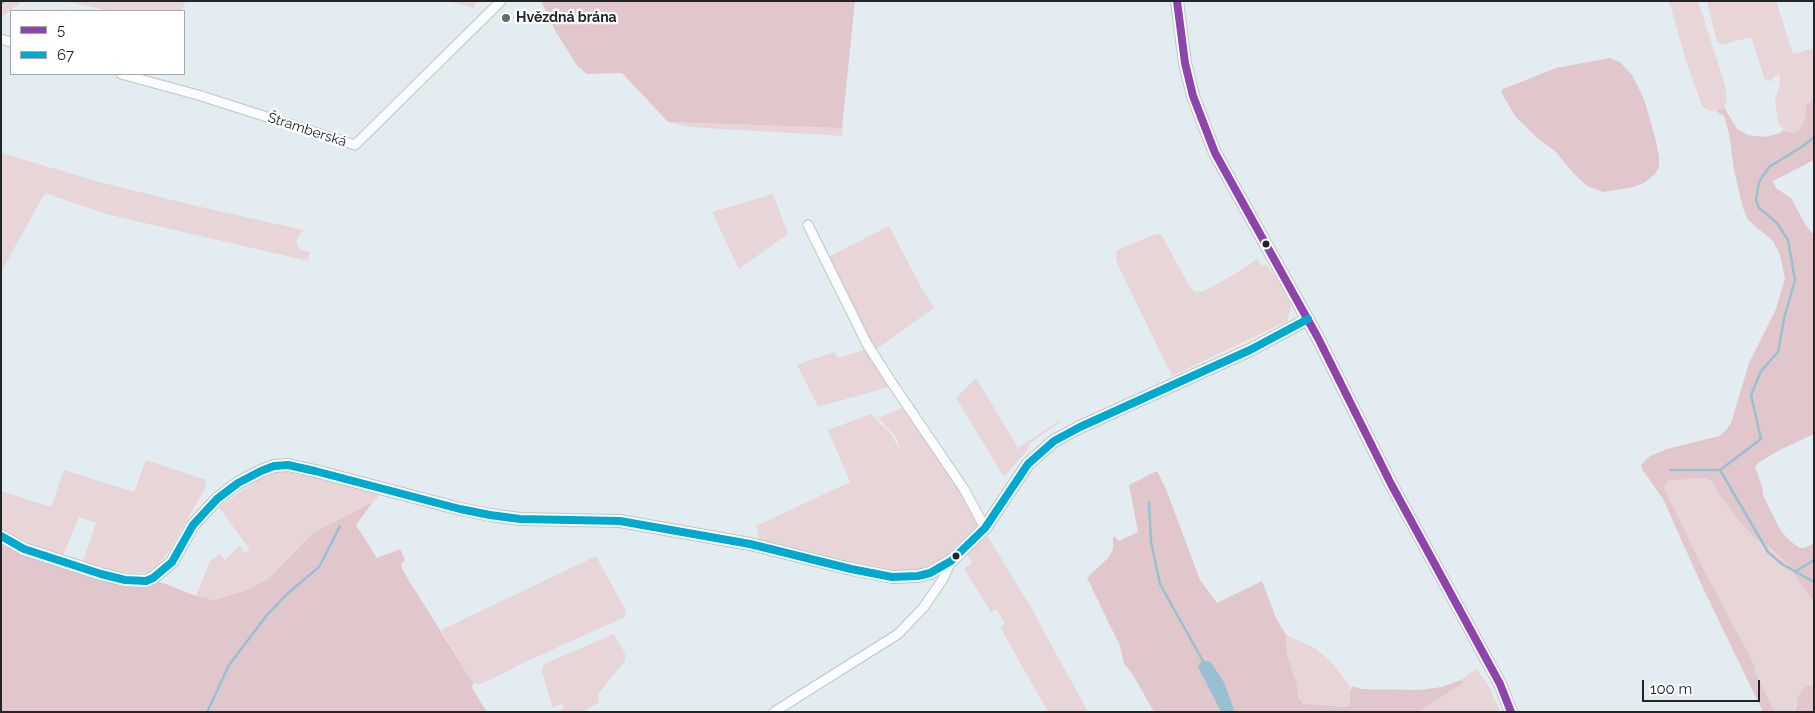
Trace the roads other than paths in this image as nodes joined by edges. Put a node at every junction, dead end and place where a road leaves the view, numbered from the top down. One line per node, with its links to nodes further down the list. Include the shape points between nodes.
1 (501, 1): 3 (street, Štramberská, via 355,145)
2 (1178, 1): 5 (street, via 1185,63 1193,96 1215,153)
3 (125, 75)
4 (808, 225): 6 (street, via 867,344 964,489)
5 (1308, 319): 6 (street, via 1250,350 1080,426 1054,441 1028,464); 10 (street, via 1391,484 1500,684)
6 (985, 528): 8 (street)
7 (1, 536): 8 (street, via 24,549 101,574 146,581 172,562 193,525 217,499 261,471 288,465 460,510 520,519 650,526 750,544 892,577 930,573)
8 (951, 561): 9 (street, via 923,608 898,634)
9 (774, 712)
10 (1511, 712)

